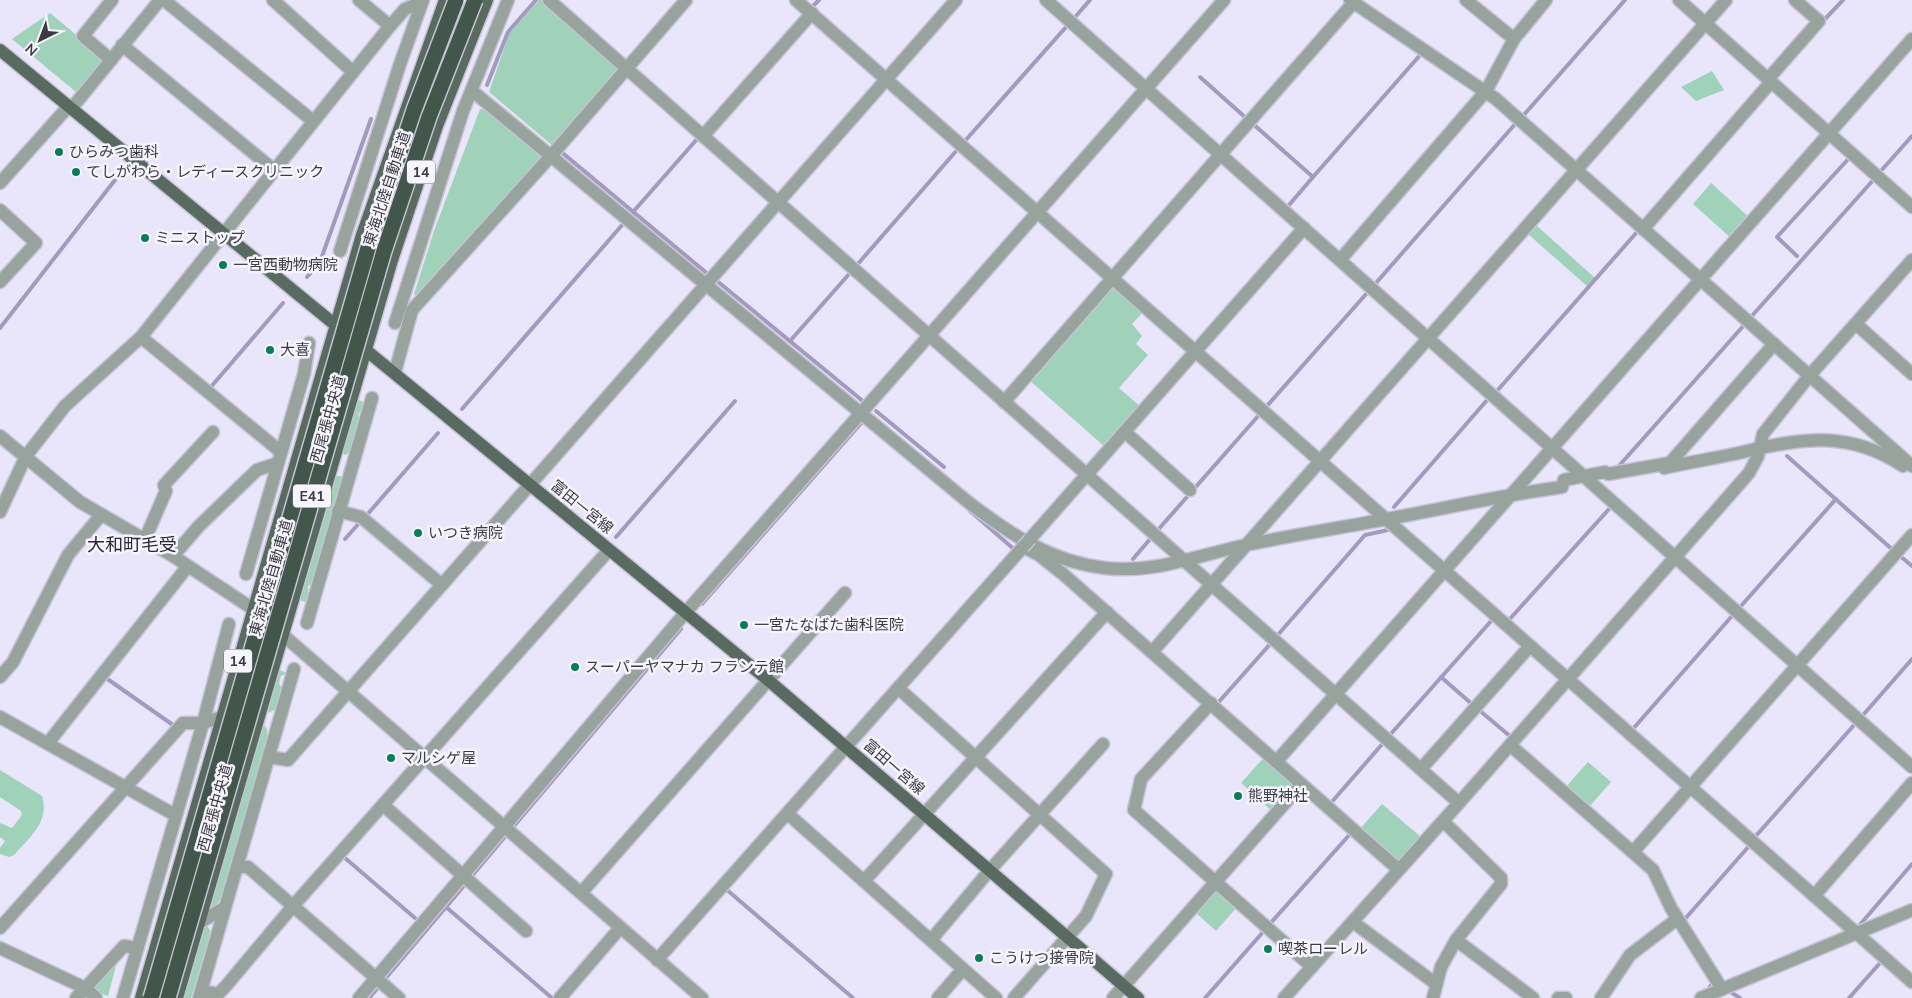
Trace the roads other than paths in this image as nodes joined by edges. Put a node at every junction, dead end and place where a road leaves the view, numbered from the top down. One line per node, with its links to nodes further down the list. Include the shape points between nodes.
1 (112, 0): 31 (street, via 83,36)
2 (160, 0): 29 (street)
3 (164, 0): 40 (street)
4 (273, 0): 33 (street)
5 (359, 0): 26 (street)
6 (445, 0): 58 (main road, 西尾張中央道 / 14)
7 (456, 0): 203 (highway, 東海北陸自動車道 / E41, bridge, via 411,119 368,248)
8 (474, 0): 204 (highway, 東海北陸自動車道 / E41, bridge, via 429,117 384,251)
9 (487, 0): 49 (main road, 西尾張中央道 / 14)
10 (508, 0): 52 (street, via 463,111)
11 (549, 0): 32 (street)
12 (686, 0): 32 (street)
13 (796, 0): 24 (street)
14 (956, 0): 34 (street)
15 (1046, 0): 36 (street)
16 (1224, 0): 36 (street)
17 (1466, 0): 27 (street)
18 (1546, 0): 27 (street)
19 (1679, 0): 25 (street)
20 (1726, 0): 25 (street)
21 (1795, 0): 35 (street, via 1819,22)
22 (423, 1): 26 (street, via 405,9); 53 (street)
23 (1352, 1): 37 (street); 43 (street)
24 (812, 13): 34 (street); 42 (street)
25 (1705, 23): 35 (street); 46 (street)
26 (390, 26): 33 (street)
27 (1514, 39): 37 (street)
28 (1912, 39): 41 (street)
29 (122, 45): 31 (street); 45 (street)
30 (0, 50): 39 (main road, 富田一宮線)
31 (111, 60): 39 (street)
32 (624, 68): 42 (street); 44 (street)
33 (352, 71): 40 (street)
34 (886, 79): 48 (street); 54 (street)
35 (1770, 80): 41 (street); 56 (street)
36 (1146, 88): 43 (street); 54 (street)
37 (1486, 92): 46 (street); 60 (street)
38 (476, 94): 44 (street)
39 (70, 108): 47 (street); 57 (main road, 富田一宮線)
40 (313, 121): 45 (street)
41 (1829, 133): 50 (street); 63 (street)
42 (703, 136): 48 (street)
43 (1221, 155): 55 (street); 62 (street)
44 (550, 157): 65 (street); 66 (street)
45 (274, 170): 57 (street)
46 (1576, 171): 56 (street); 72 (street)
47 (0, 183)
48 (777, 201): 65 (street); 70 (street)
49 (411, 202): 52 (street); 75 (main road, 西尾張中央道 / 14)
50 (1912, 207)
51 (0, 210): 64 (street, via 36,243)
52 (430, 211): 66 (street)
53 (353, 212): 58 (street); 59 (street)
54 (1037, 212): 62 (street); 70 (street)
55 (1304, 228): 60 (street); 76 (street)
56 (1643, 229): 63 (street)
57 (223, 235): 67 (main road, 富田一宮線); 71 (street)
58 (362, 235): 67 (main road, 西尾張中央道 / 14)
59 (340, 251)
60 (1340, 260): 72 (street)
61 (1912, 260): 69 (street)
62 (1112, 278): 76 (street); 81 (street)
63 (1701, 280): 74 (street); 86 (street)
64 (0, 282)
65 (706, 283): 82 (street); 98 (street)
66 (407, 307): 68 (street); 77 (street)
67 (335, 324): 75 (main road, 富田一宮線); 88 (main road, 西尾張中央道 / 14)
68 (395, 324)
69 (1856, 324): 78 (street); 79 (street)
70 (929, 336): 81 (street); 82 (street)
71 (141, 337): 89 (street); 90 (street, via 66,406)
72 (1427, 337): 86 (street); 92 (street)
73 (309, 344): 89 (street, via 304,374)
74 (1774, 344): 79 (street); 97 (street, via 1670,463 1605,472)
75 (365, 348): 77 (main road, 富田一宮線); 91 (main road, 西尾張中央道 / 14)
76 (1196, 351): 84 (street); 92 (street)
77 (395, 372): 98 (main road, 富田一宮線)
78 (1912, 374)
79 (1810, 375): 87 (street, via 1763,434); 94 (street)
80 (372, 398): 93 (street)
81 (1004, 402): 95 (street)
82 (862, 412): 113 (street, via 968,502 1043,552 1063,560 1120,569); 121 (street)
83 (213, 432): 107 (street, via 164,485 166,491)
84 (1125, 432): 95 (street); 99 (street)
85 (0, 436): 90 (street)
86 (1553, 448): 97 (street); 100 (street)
87 (1758, 448): 96 (street, via 1802,440 1840,440 1878,451); 97 (street, via 1607,480 1603,475); 112 (street, via 1758,456 1749,473)
88 (298, 451): 89 (street); 120 (main road, 西尾張中央道 / 14)
89 (280, 453): 111 (street, via 257,470); 116 (street)
90 (26, 456): 103 (street); 104 (street, via 80,502)
91 (334, 459): 93 (street); 125 (main road, 西尾張中央道 / 14)
92 (1320, 460): 105 (street); 109 (street)
93 (351, 466): 102 (street)
94 (1912, 466)
95 (1087, 474): 108 (street); 113 (street)
96 (1912, 474)
97 (1589, 478): 100 (street, via 1564,480 1562,487); 112 (street)
98 (530, 486): 110 (main road, 富田一宮線); 118 (street)
99 (1190, 490)
100 (1510, 495): 105 (street); 115 (street)
101 (1438, 504): 105 (street)
102 (338, 511): 118 (street, via 361,517); 123 (street)
103 (0, 512)
104 (101, 514): 107 (street); 130 (street, via 68,555 13,662)
105 (1383, 516): 109 (street); 115 (street)
106 (1912, 535): 128 (street)
107 (145, 539): 111 (street)
108 (1026, 543): 122 (street); 133 (street)
109 (1245, 545): 113 (street); 117 (street)
110 (609, 550): 121 (main road, 富田一宮線); 147 (street)
111 (173, 556): 114 (street)
112 (1675, 557): 128 (street); 131 (street)
113 (1184, 561): 117 (street)
114 (188, 566): 120 (street); 142 (street)
115 (1444, 570): 126 (street); 135 (street)
116 (246, 574)
117 (1210, 584): 127 (street); 135 (street)
118 (442, 585): 134 (street)
119 (845, 593): 132 (street)
120 (253, 609): 125 (street); 138 (main road, 西尾張中央道 / 14)
121 (686, 612): 132 (main road, 富田一宮線); 163 (street)
122 (1106, 612): 127 (street); 148 (street)
123 (307, 623)
124 (229, 624): 140 (street)
125 (283, 634): 134 (street); 137 (main road, 西尾張中央道 / 14)
126 (1530, 646): 131 (street); 151 (street)
127 (1152, 652): 136 (street)
128 (1797, 664): 150 (street); 155 (street)
129 (294, 669): 141 (street)
130 (0, 677)
131 (1567, 679): 144 (street); 155 (street)
132 (768, 680): 145 (main road, 富田一宮線); 171 (street)
133 (898, 688): 145 (street); 148 (street)
134 (349, 692): 146 (street, via 288,760); 147 (street)
135 (1334, 694): 149 (street); 151 (street)
136 (1211, 703): 149 (street); 170 (street, via 1141,779 1134,810)
137 (259, 713): 141 (street); 178 (main road, 西尾張中央道 / 14)
138 (222, 716): 140 (street); 189 (main road, 西尾張中央道 / 14)
139 (0, 717): 142 (street)
140 (203, 723): 154 (street, via 183,723); 159 (street)
141 (275, 731): 146 (street)
142 (48, 742): 154 (street)
143 (1104, 744): 161 (street)
144 (1510, 745): 156 (street); 164 (street)
145 (847, 748): 158 (street); 160 (main road, 富田一宮線)
146 (269, 757): 165 (street)
147 (425, 758): 157 (street); 163 (street)
148 (976, 758): 160 (street); 161 (street)
149 (1276, 762): 153 (street)
150 (1912, 767)
151 (1421, 769): 156 (street)
152 (1912, 783): 172 (street)
153 (1301, 785): 166 (street); 170 (street)
154 (127, 787): 159 (street); 179 (street)
155 (1690, 787): 164 (street); 172 (street)
156 (1459, 803): 162 (street)
157 (383, 805): 168 (street); 173 (street)
158 (788, 814): 169 (street); 190 (street)
159 (175, 815): 181 (street)
160 (925, 815): 167 (main road, 富田一宮線); 169 (street)
161 (1039, 815): 167 (street); 184 (street, via 1106,874 1086,916)
162 (1443, 821): 166 (street); 186 (street, via 1501,878 1497,889)
163 (505, 827): 168 (street); 171 (street)
164 (1633, 852): 176 (street, via 1654,870)
165 (237, 867): 173 (street, via 248,867); 174 (street)
166 (1398, 869): 177 (street)
167 (990, 870): 184 (main road, 富田一宮線); 185 (street)
168 (463, 876): 182 (street); 193 (street)
169 (864, 881): 185 (street)
170 (1215, 882): 191 (street); 196 (street)
171 (581, 892): 180 (street)
172 (1814, 896): 183 (street)
173 (293, 906): 193 (street); 199 (street, via 218,994)
174 (224, 908): 178 (street); 199 (street)
175 (1912, 910): 183 (street)
176 (1678, 918): 197 (street); 220 (street, via 1630,956)
177 (1353, 922): 191 (street); 195 (street)
178 (199, 923): 205 (main road, 西尾張中央道 / 14)
179 (0, 928)
180 (620, 928): 190 (street); 208 (street)
181 (142, 930): 188 (street); 189 (street)
182 (526, 931)
183 (1856, 933): 194 (street); 197 (street)
184 (1068, 938): 196 (main road, 富田一宮線); 212 (street)
185 (931, 940): 192 (street)
186 (1456, 940): 195 (street); 217 (street)
187 (0, 948): 198 (street)
188 (137, 948): 198 (street, via 124,946); 201 (street)
189 (154, 952): 202 (main road, 西尾張中央道 / 14)
190 (658, 960): 209 (street)
191 (1312, 967): 215 (street)
192 (963, 969): 210 (street); 211 (street)
193 (375, 978): 206 (street); 207 (street)
194 (1912, 982)
195 (1436, 984): 216 (street)
196 (1124, 986): 213 (street); 214 (main road, 富田一宮線)
197 (1722, 989): 221 (street)
198 (81, 993): 200 (street)
199 (200, 994)
200 (96, 998)
201 (123, 998)
202 (141, 998)
203 (150, 998)
204 (168, 998)
205 (177, 998)
206 (359, 998)
207 (399, 998)
208 (560, 998)
209 (702, 998)
210 (938, 998)
211 (996, 998)
212 (1014, 998)
213 (1113, 998)
214 (1138, 998)
215 (1284, 998)
216 (1433, 998)
217 (1533, 998)
218 (1558, 998): 219 (street)
219 (1566, 998)
220 (1601, 998)
221 (1701, 998)

